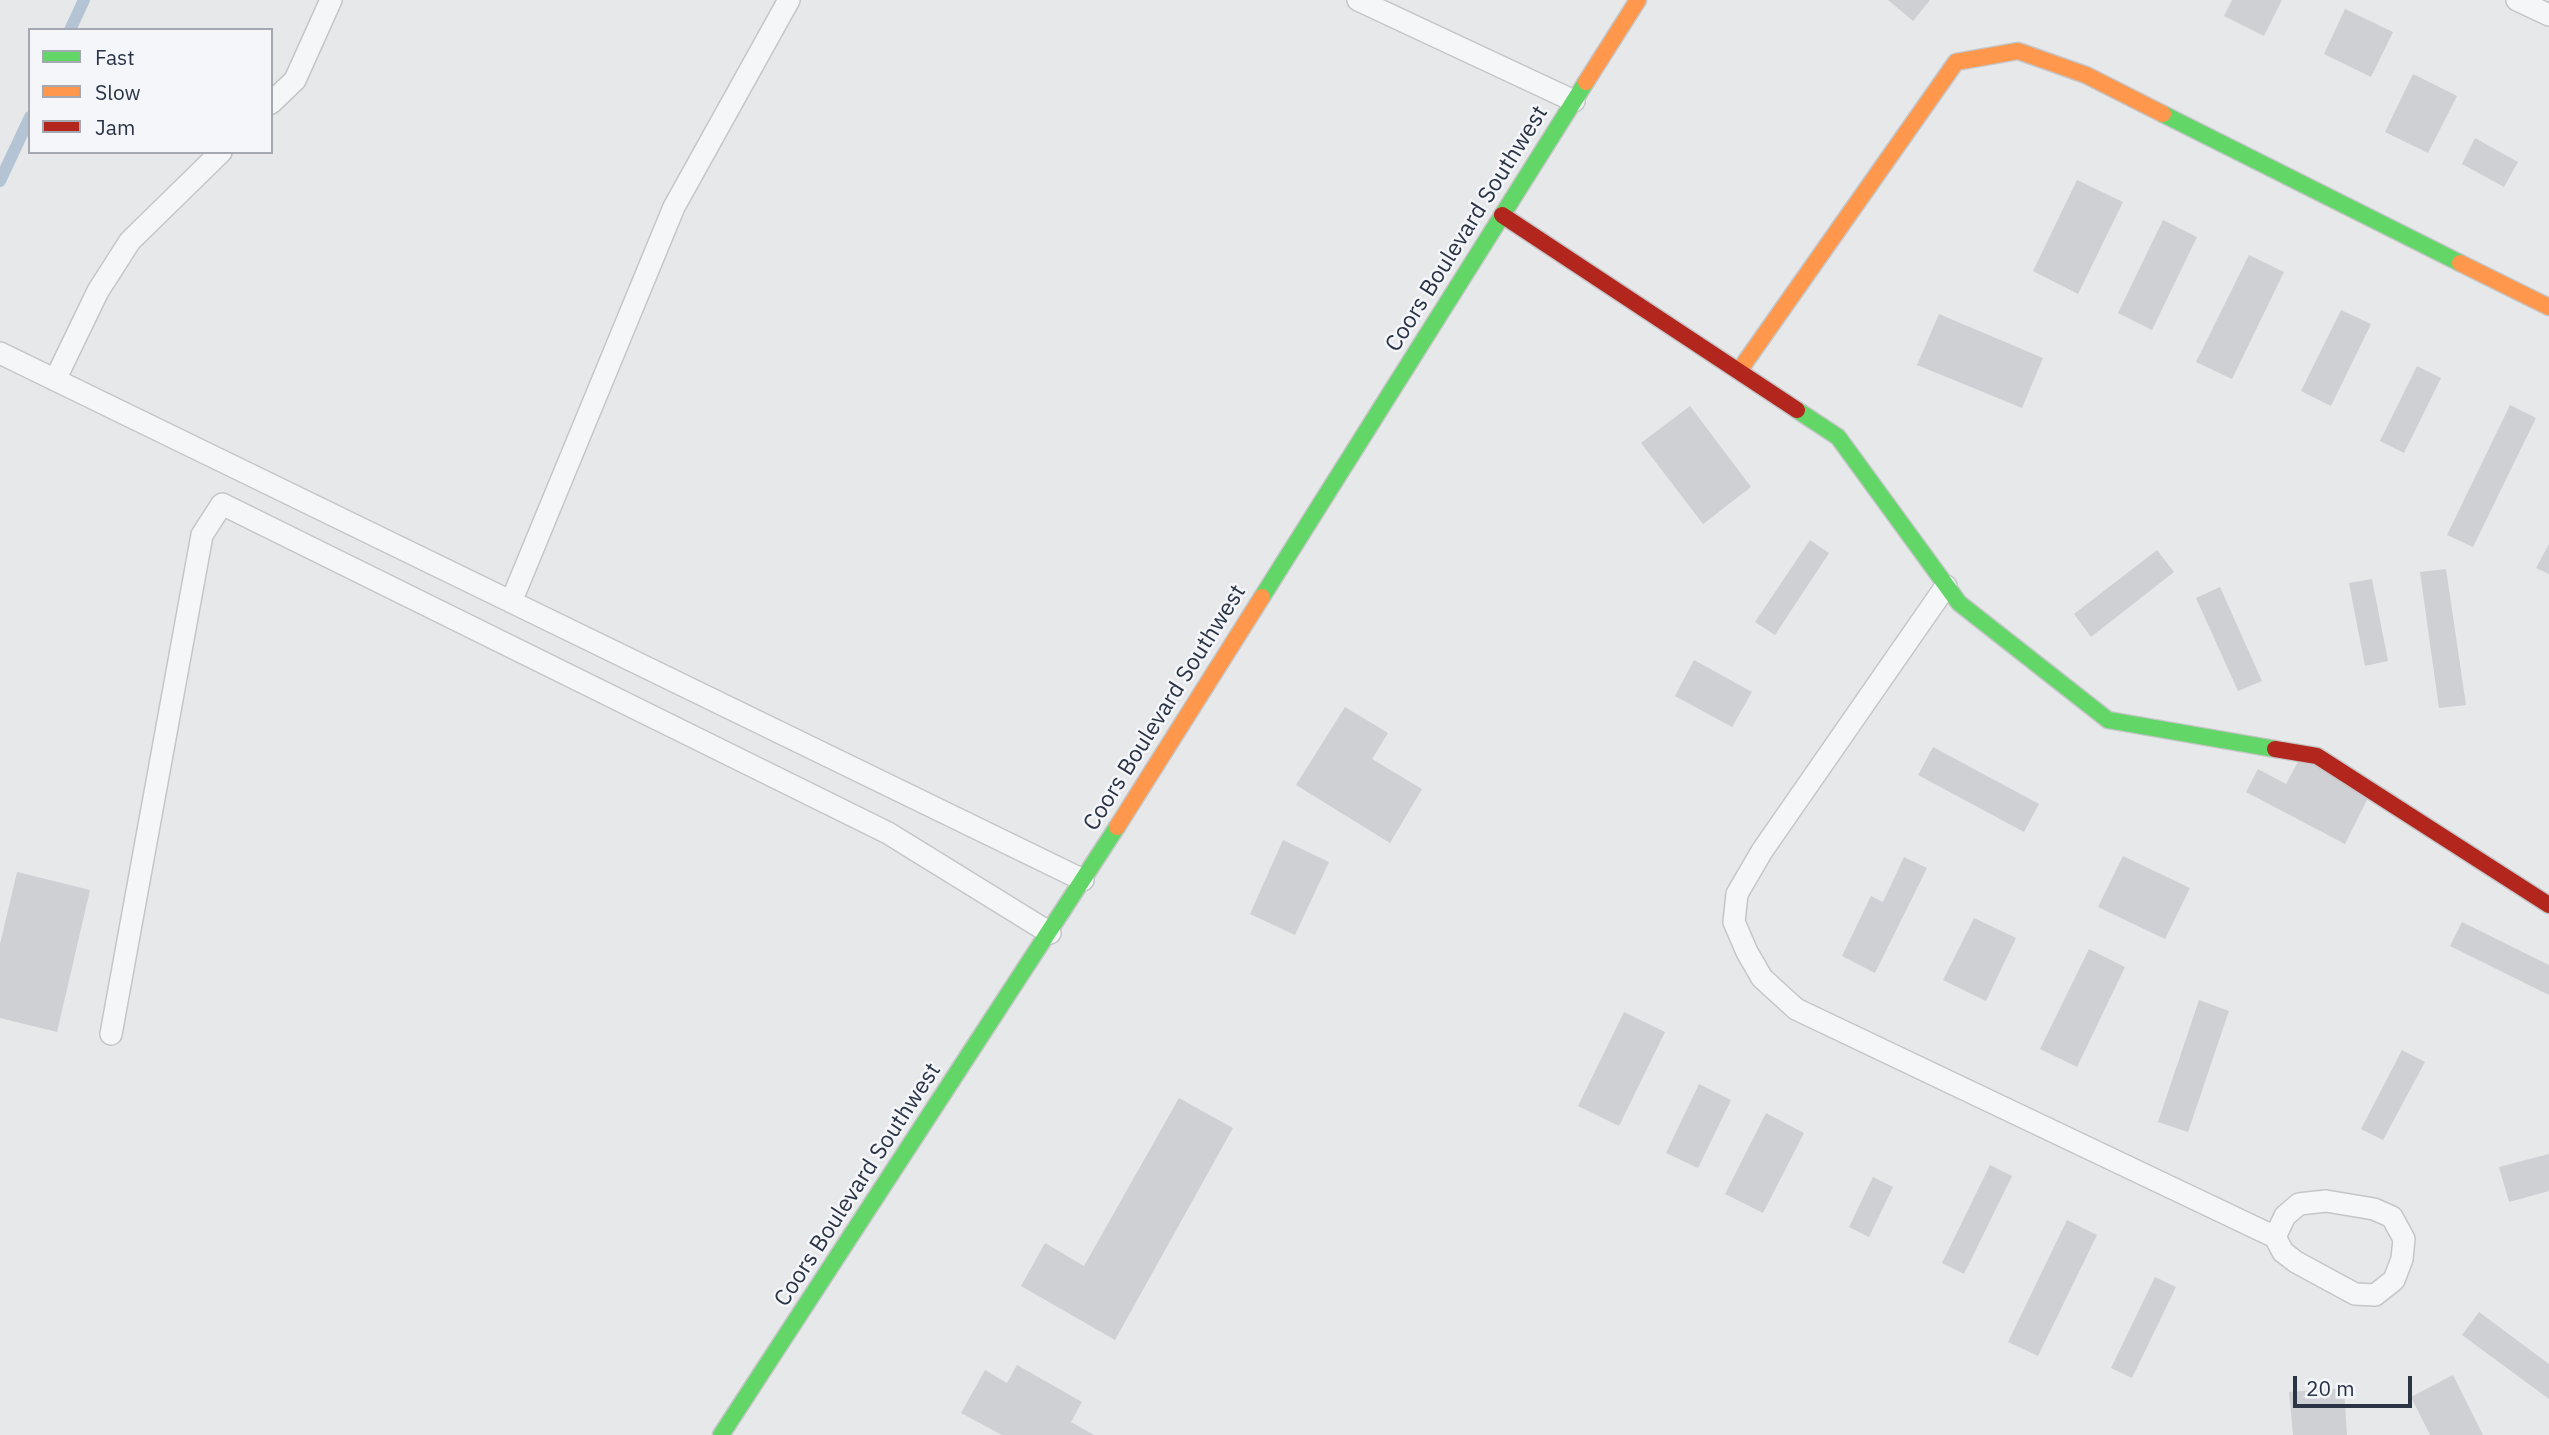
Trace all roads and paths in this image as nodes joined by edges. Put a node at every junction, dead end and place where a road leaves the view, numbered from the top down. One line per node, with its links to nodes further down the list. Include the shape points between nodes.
1 (331, 0): 7 (lane, via 295,80)
2 (789, 0): 16 (lane, via 674,207)
3 (1358, 0): 8 (lane)
4 (1638, 0): 8 (street, Coors Boulevard Southwest)
5 (2517, 0): 6 (lane)
6 (2549, 15)
7 (273, 101)
8 (1574, 102): 10 (street, Coors Boulevard Southwest)
9 (219, 154): 14 (lane, via 130,241 98,291)
10 (1503, 215): 13 (street); 17 (street, Coors Boulevard Southwest)
11 (2549, 307): 13 (street, via 2085,75 2018,51 1956,62)
12 (0, 353): 14 (lane)
13 (1739, 371): 15 (street, via 1838,437)
14 (55, 380): 16 (lane)
15 (1946, 586): 18 (street, via 1959,603 2108,720 2317,756); 21 (lane, via 1762,850 1737,894 1734,922 1747,952 1762,978 1796,1009)
16 (511, 602): 17 (lane)
17 (1083, 880): 19 (street, Coors Boulevard Southwest)
18 (2549, 905)
19 (1050, 933): 20 (lane, via 888,833 222,504 202,535); 22 (street, Coors Boulevard Southwest)
20 (111, 1034)
21 (2275, 1237): 21 (lane, via 2285,1216 2299,1204 2326,1201 2374,1209 2392,1217 2404,1239 2394,1280 2375,1296 2355,1294 2296,1262 2283,1252)
22 (721, 1435)

